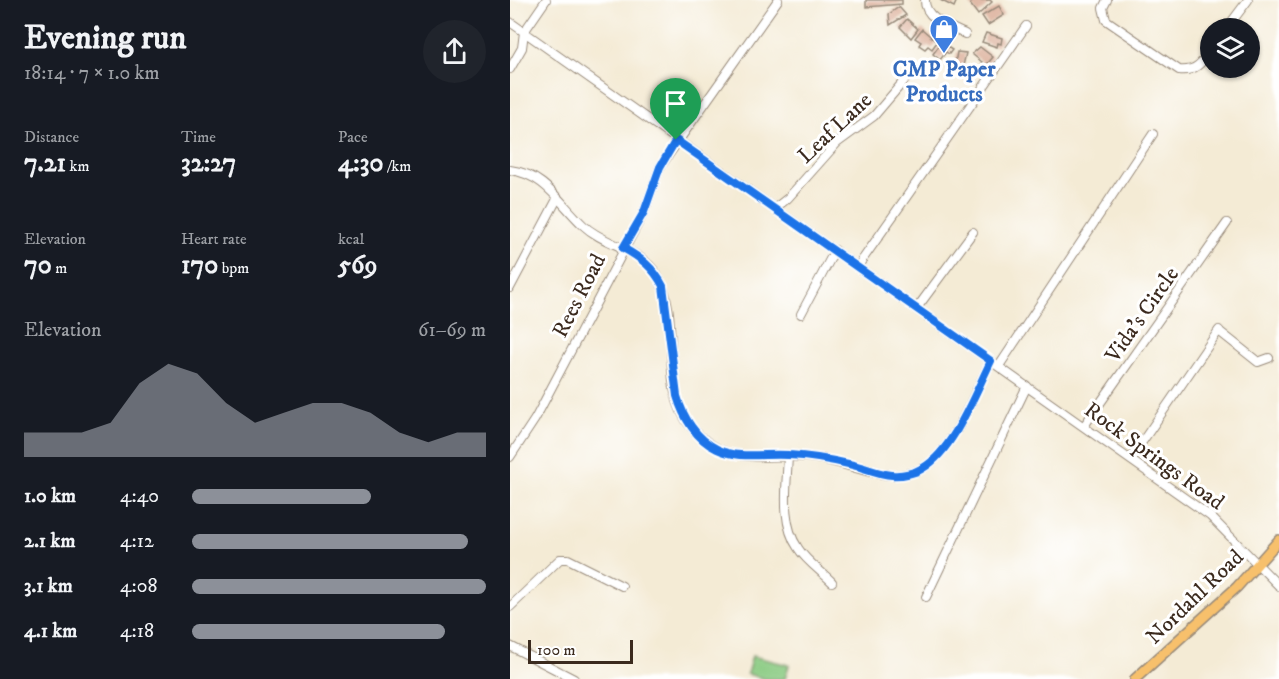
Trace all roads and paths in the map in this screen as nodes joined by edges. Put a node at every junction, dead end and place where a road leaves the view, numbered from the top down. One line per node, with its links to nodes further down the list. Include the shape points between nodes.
1 (546, 0): 9 (street)
2 (778, 0): 15 (street, Rees Road)
3 (925, 0): 10 (street, via 930,15)
4 (1107, 0): 11 (street, via 1103,8 1106,20 1179,69 1189,71)
5 (1248, 0): 6 (street)
6 (1234, 18)
7 (510, 22): 9 (street, Rock Springs Road)
8 (1026, 26): 23 (street)
9 (524, 32): 13 (street, via 522,48); 15 (street, Rock Springs Road)
10 (965, 34)
11 (1200, 66)
12 (915, 68): 18 (street, Leaf Lane, via 873,116 837,144)
13 (510, 69)
14 (1153, 134): 29 (street)
15 (676, 140): 18 (street, Rock Springs Road); 21 (street, Rees Road)
16 (510, 170): 17 (street, via 527,172 543,181)
17 (557, 199): 21 (street, via 589,230); 24 (street)
18 (774, 209): 22 (street, Rock Springs Road)
19 (1227, 223): 31 (street, Vida's Circle)
20 (973, 232): 25 (street)
21 (623, 248): 32 (street, via 640,257 663,286 677,396 692,428 710,445 731,454); 33 (street, Rees Road, via 535,419)
22 (836, 250): 23 (street, Rock Springs Road); 26 (street)
23 (858, 266): 25 (street, Rock Springs Road)
24 (510, 288)
25 (917, 308): 28 (street, Rock Springs Road)
26 (801, 314)
27 (1269, 358): 34 (street, via 1258,362 1219,330)
28 (991, 361): 29 (street, Rock Springs Road); 32 (street, via 947,446 922,469 905,474 878,474 854,465)
29 (999, 366): 30 (street, Rock Springs Road)
30 (1027, 386): 31 (street, Rock Springs Road); 40 (street)
31 (1084, 426): 34 (street, Rock Springs Road)
32 (788, 455): 37 (street, via 786,516 790,535 799,550)
33 (510, 457)
34 (1131, 458): 36 (street, Rock Springs Road, via 1210,516)
35 (1279, 540): 36 (main road, Nordahl Road)
36 (1258, 562): 39 (street, Rock Springs Road); 44 (main road, Nordahl Road, via 1237,587)
37 (832, 582)
38 (622, 586): 41 (street, via 568,559 560,560)
39 (1279, 586)
40 (926, 597)
41 (510, 608)
42 (510, 646): 43 (street)
43 (574, 679)
44 (1135, 679)

